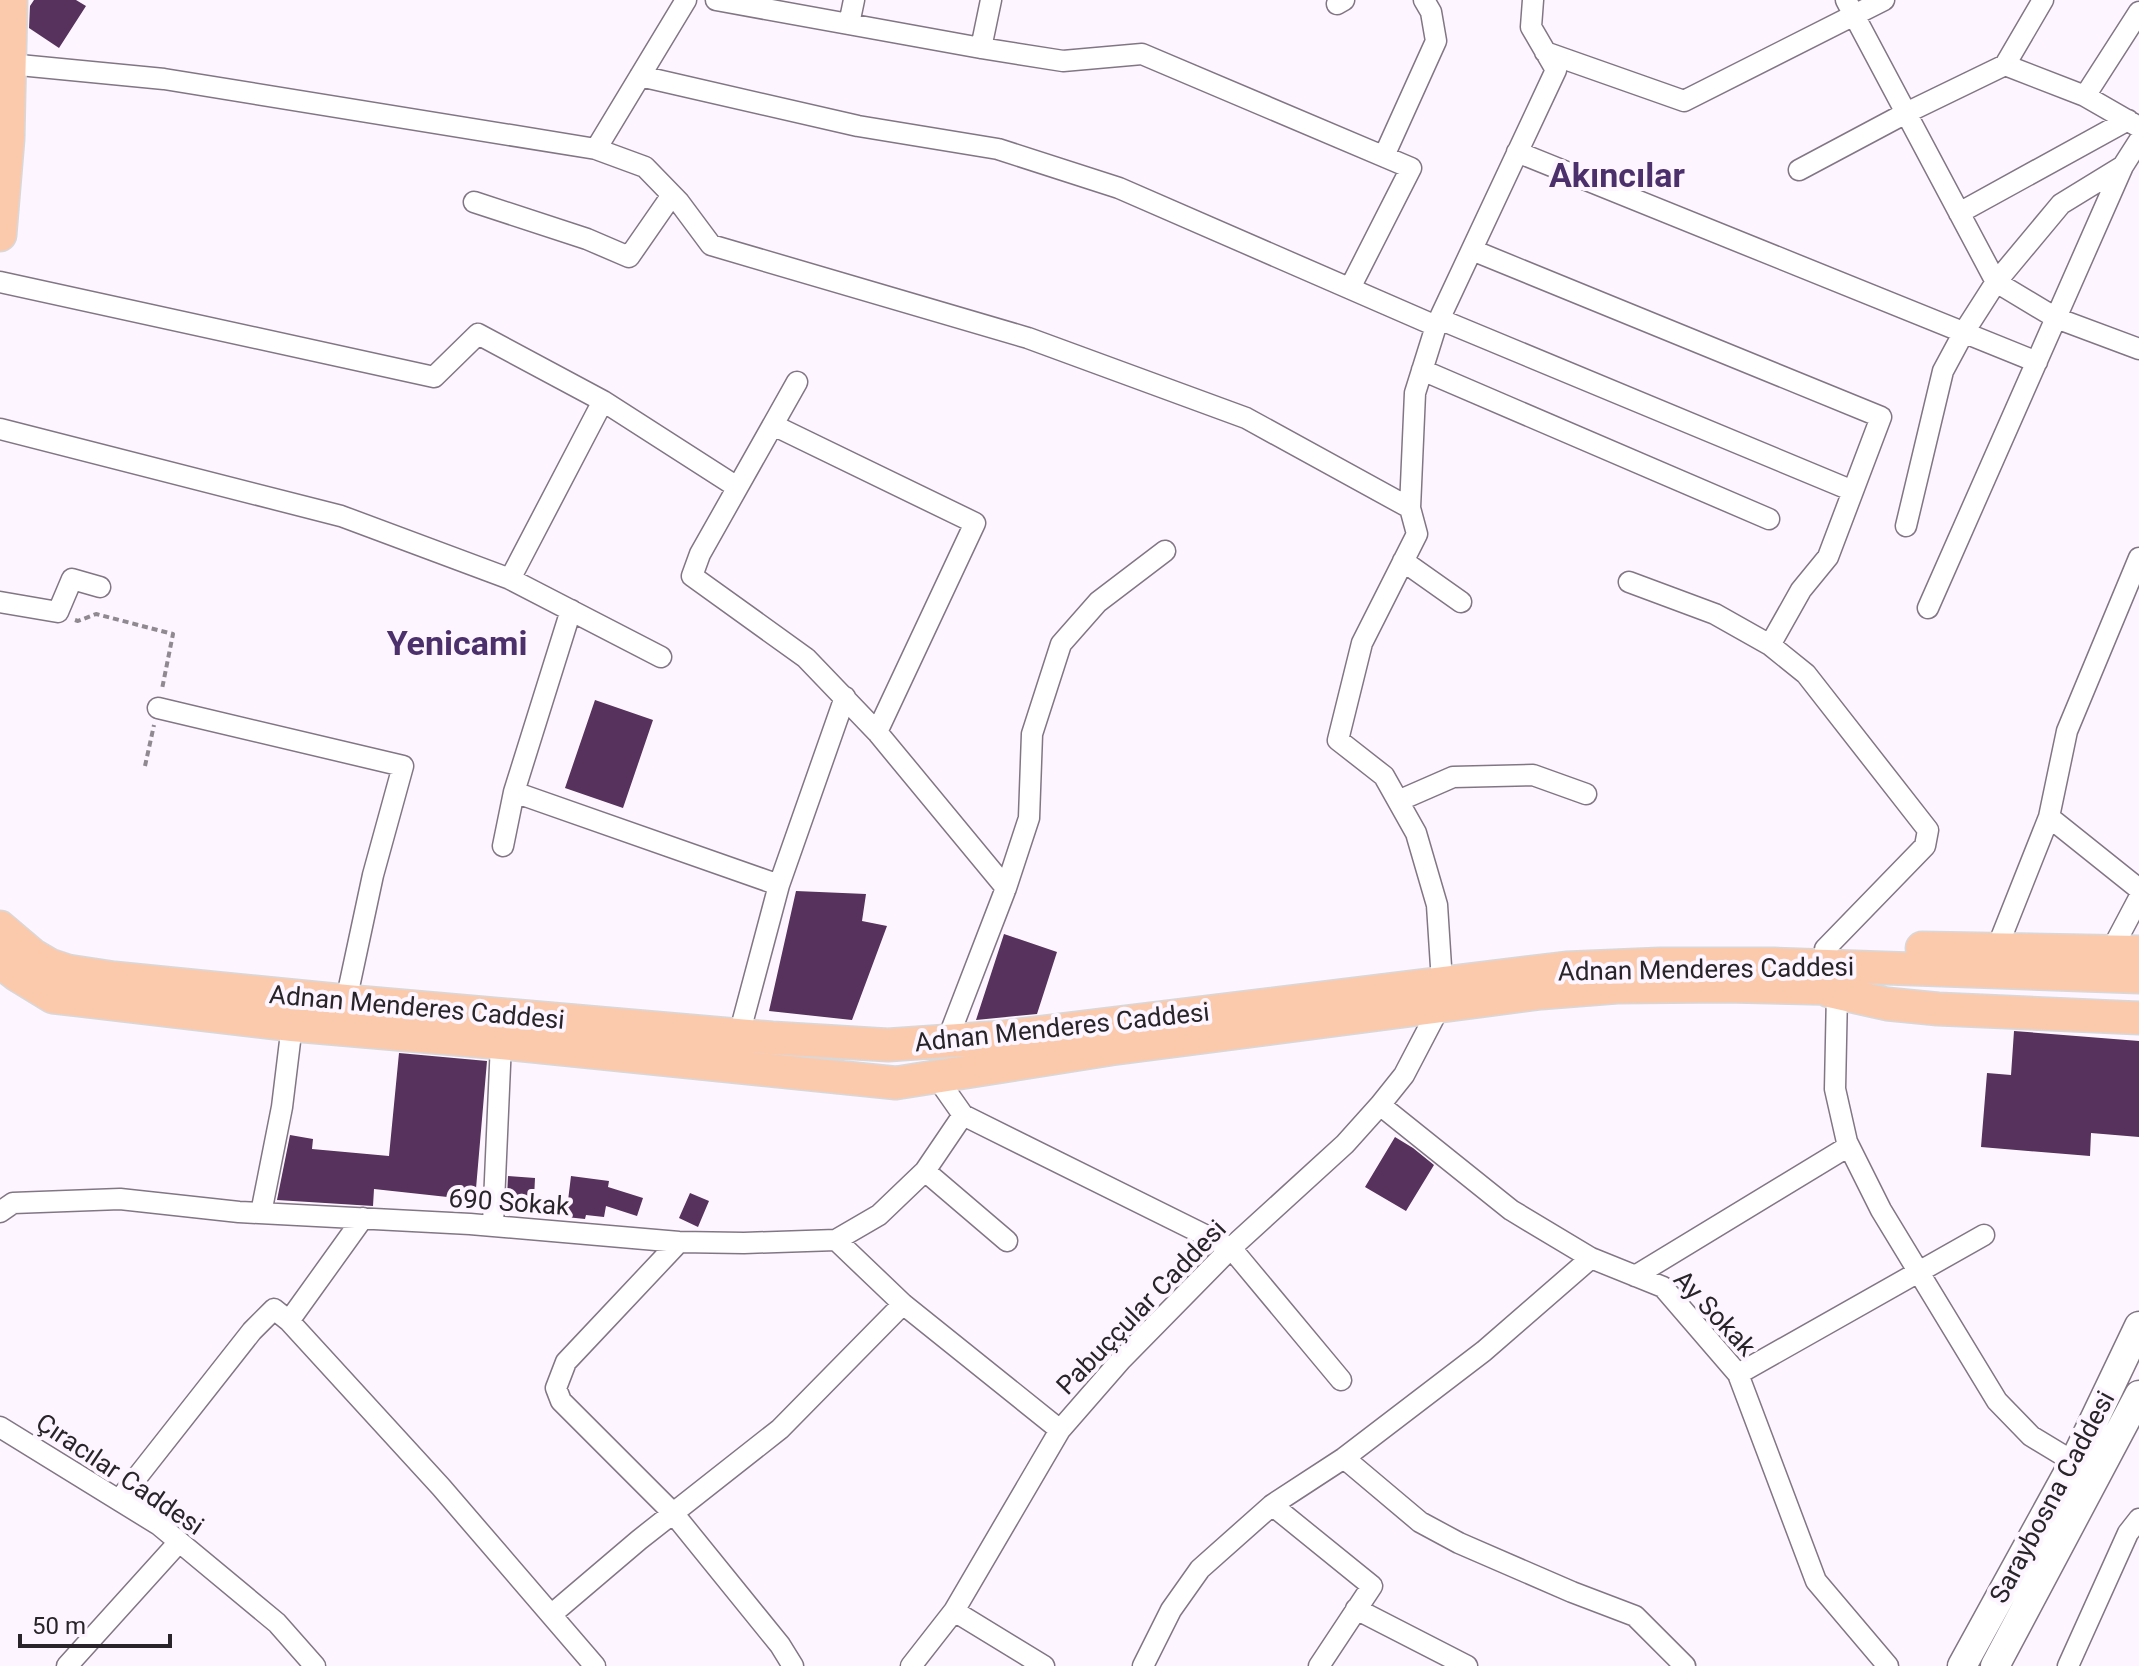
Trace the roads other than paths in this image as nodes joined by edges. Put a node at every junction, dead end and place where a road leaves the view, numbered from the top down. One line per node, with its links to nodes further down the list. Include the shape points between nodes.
1 (11, 0): 15 (main road)
2 (686, 0): 17 (street)
3 (716, 0): 12 (street)
4 (854, 0): 12 (street)
5 (991, 0): 13 (street)
6 (1424, 0): 23 (street, via 1436,41)
7 (1533, 0): 14 (street, via 1531,27)
8 (1884, 0): 10 (street)
9 (2043, 0): 16 (street)
10 (1850, 8): 14 (street, via 1684,101); 19 (street)
11 (2139, 12): 18 (street)
12 (849, 24): 13 (street)
13 (981, 48): 23 (street, via 1063,61 1142,54)
14 (1545, 52): 22 (street, via 1556,70)
15 (9, 64): 21 (street, via 164,79); 29 (main road)
16 (2005, 65): 18 (street); 19 (street)
17 (640, 76): 21 (street); 33 (street, via 858,126 998,149 1119,188)
18 (2085, 96): 20 (street)
19 (1906, 113): 25 (street); 28 (street)
20 (2133, 124): 28 (street)
21 (596, 149): 26 (street, via 645,167)
22 (1517, 152): 30 (street); 36 (street)
23 (1384, 156): 33 (street, via 1411,168)
24 (2132, 157): 32 (street, via 2061,204); 34 (street)
25 (1799, 170)
26 (672, 195): 27 (street, via 629,257); 46 (street, via 711,245 1028,338 1246,418)
27 (474, 202)
28 (1959, 213): 32 (street)
29 (0, 235)
30 (1472, 250): 35 (street); 45 (street, via 1881,417)
31 (0, 282): 41 (street, via 434,377 478,334)
32 (1996, 282): 34 (street); 36 (street)
33 (1350, 288): 35 (street)
34 (2056, 318): 37 (street); 38 (street)
35 (1437, 323): 39 (street); 45 (street)
36 (1964, 332): 38 (street); 48 (street, via 1943,371)
37 (2139, 349)
38 (2037, 362): 57 (street)
39 (1422, 370): 46 (street, via 1415,393); 47 (street)
40 (797, 382): 42 (street)
41 (603, 401): 44 (street); 52 (street)
42 (773, 425): 44 (street); 63 (street, via 975,523)
43 (0, 429): 52 (street, via 341,516)
44 (737, 487): 61 (street, via 692,576 806,658)
45 (1853, 491): 59 (street, via 1828,557 1801,590)
46 (1410, 508): 51 (street, via 1417,534)
47 (1769, 519)
48 (1906, 526)
49 (1165, 551): 70 (street, via 1098,602 1061,644 1032,734 1029,818)
50 (2139, 558): 67 (street, via 2067,731)
51 (1403, 561): 56 (street); 66 (street, via 1362,643 1338,740 1384,776)
52 (510, 579): 58 (street)
53 (1629, 582): 59 (street, via 1715,614)
54 (100, 587): 55 (street, via 72,579 58,612)
55 (0, 602)
56 (1461, 602)
57 (1928, 608)
58 (571, 610): 60 (street); 64 (street)
59 (1770, 645): 76 (street, via 1806,674 1928,830 1925,846)
60 (661, 657)
61 (845, 697): 63 (street); 69 (street)
62 (158, 708): 87 (street, via 403,766)
63 (877, 732): 70 (street)
64 (514, 792): 68 (street); 69 (street)
65 (1586, 794): 66 (street, via 1533,775 1453,777)
66 (1398, 801): 84 (street, via 1416,833 1437,905)
67 (2049, 817): 71 (street); 75 (street)
68 (503, 846)
69 (779, 885): 90 (street)
70 (1006, 888): 91 (street)
71 (2139, 889)
72 (2139, 898): 77 (street)
73 (0, 903): 81 (main road, via 74,960)
74 (0, 927): 81 (main road, Adnan Menderes Caddesi, via 50,965)
75 (1997, 948): 76 (main road); 77 (main road)
76 (1825, 949): 79 (main road)
77 (2125, 951)
78 (0, 962): 85 (main road, Adnan Menderes Caddesi)
79 (1774, 964): 80 (main road, Adnan Menderes Caddesi); 84 (main road, Adnan Menderes Caddesi, via 1566,968)
80 (2139, 977)
81 (114, 978): 87 (main road, Adnan Menderes Caddesi)
82 (0, 990): 85 (main road)
83 (1823, 990): 84 (main road, Adnan Menderes Caddesi, via 1617,987); 86 (main road, Adnan Menderes Caddesi); 88 (main road, via 1938,1009); 96 (street, via 1835,1089)
84 (1440, 995): 91 (main road, Adnan Menderes Caddesi, via 1395,990); 93 (main road, Adnan Menderes Caddesi); 94 (street, Pabuççular Caddesi, via 1404,1075)
85 (53, 997): 89 (main road, Adnan Menderes Caddesi)
86 (2139, 998)
87 (346, 1001): 90 (main road, Adnan Menderes Caddesi)
88 (2139, 1018)
89 (292, 1025): 92 (main road, Adnan Menderes Caddesi); 99 (street)
90 (739, 1035): 91 (main road, Adnan Menderes Caddesi, via 888,1045)
91 (947, 1041)
92 (501, 1043): 93 (main road, Adnan Menderes Caddesi, via 896,1083); 101 (street)
93 (937, 1078): 95 (street)
94 (1380, 1105): 106 (street, Pabuççular Caddesi); 107 (street, Ay Sokak, via 1511,1210)
95 (963, 1115): 97 (street, 690 Sokak); 106 (street)
96 (1849, 1146): 108 (street); 109 (street)
97 (925, 1171): 103 (street, 690 Sokak, via 879,1215); 104 (street)
98 (4, 1203): 99 (street, 690 Sokak, via 120,1199)
99 (261, 1213): 100 (street, 690 Sokak)
100 (363, 1218): 101 (street, 690 Sokak); 111 (street)
101 (493, 1225): 105 (street, 690 Sokak)
102 (1984, 1235): 108 (street)
103 (836, 1240): 105 (street, 690 Sokak); 110 (street)
104 (1007, 1241)
105 (679, 1242): 122 (street, via 566,1362 556,1388 561,1401)
106 (1231, 1248): 114 (street); 117 (street, Pabuççular Caddesi)
107 (1591, 1258): 109 (street, Ay Sokak); 118 (street, via 1484,1351)
108 (1919, 1272): 113 (street); 119 (street, via 1997,1401 2031,1436)
109 (1635, 1276): 113 (street, Ay Sokak, via 1663,1287)
110 (903, 1304): 117 (street); 122 (street, via 780,1429)
111 (289, 1321): 120 (street, via 274,1309 252,1331); 127 (street)
112 (2139, 1326): 119 (main road, Saraybosna Caddesi)
113 (1738, 1374): 139 (street, Ay Sokak, via 1816,1581)
114 (1341, 1380)
115 (2139, 1395): 128 (main road, Saraybosna Caddesi)
116 (0, 1427): 120 (street, Çıracılar Caddesi)
117 (1060, 1430): 126 (street, Pabuççular Caddesi)
118 (1344, 1458): 121 (street); 138 (street, via 1420,1522 1635,1616)
119 (2074, 1462): 140 (main road, Saraybosna Caddesi)
120 (119, 1500): 124 (street, Çıracılar Caddesi)
121 (1272, 1505): 125 (street, via 1372,1586); 135 (street, via 1200,1569 1171,1610)
122 (673, 1513): 127 (street); 132 (street)
123 (2139, 1519): 143 (street)
124 (179, 1542): 129 (street); 130 (street, Çıracılar Caddesi, via 277,1623)
125 (1356, 1609): 136 (street); 137 (street)
126 (954, 1611): 133 (street, Pabuççular Caddesi); 134 (street)
127 (552, 1614): 131 (street)
128 (2010, 1637): 141 (main road, Saraybosna Caddesi); 142 (street)
129 (67, 1666)
130 (315, 1666)
131 (595, 1666)
132 (793, 1666)
133 (911, 1666)
134 (1044, 1666)
135 (1143, 1666)
136 (1319, 1666)
137 (1467, 1666)
138 (1685, 1666)
139 (1888, 1666)
140 (1962, 1666)
141 (1995, 1666)
142 (2010, 1666)
143 (2068, 1666)

